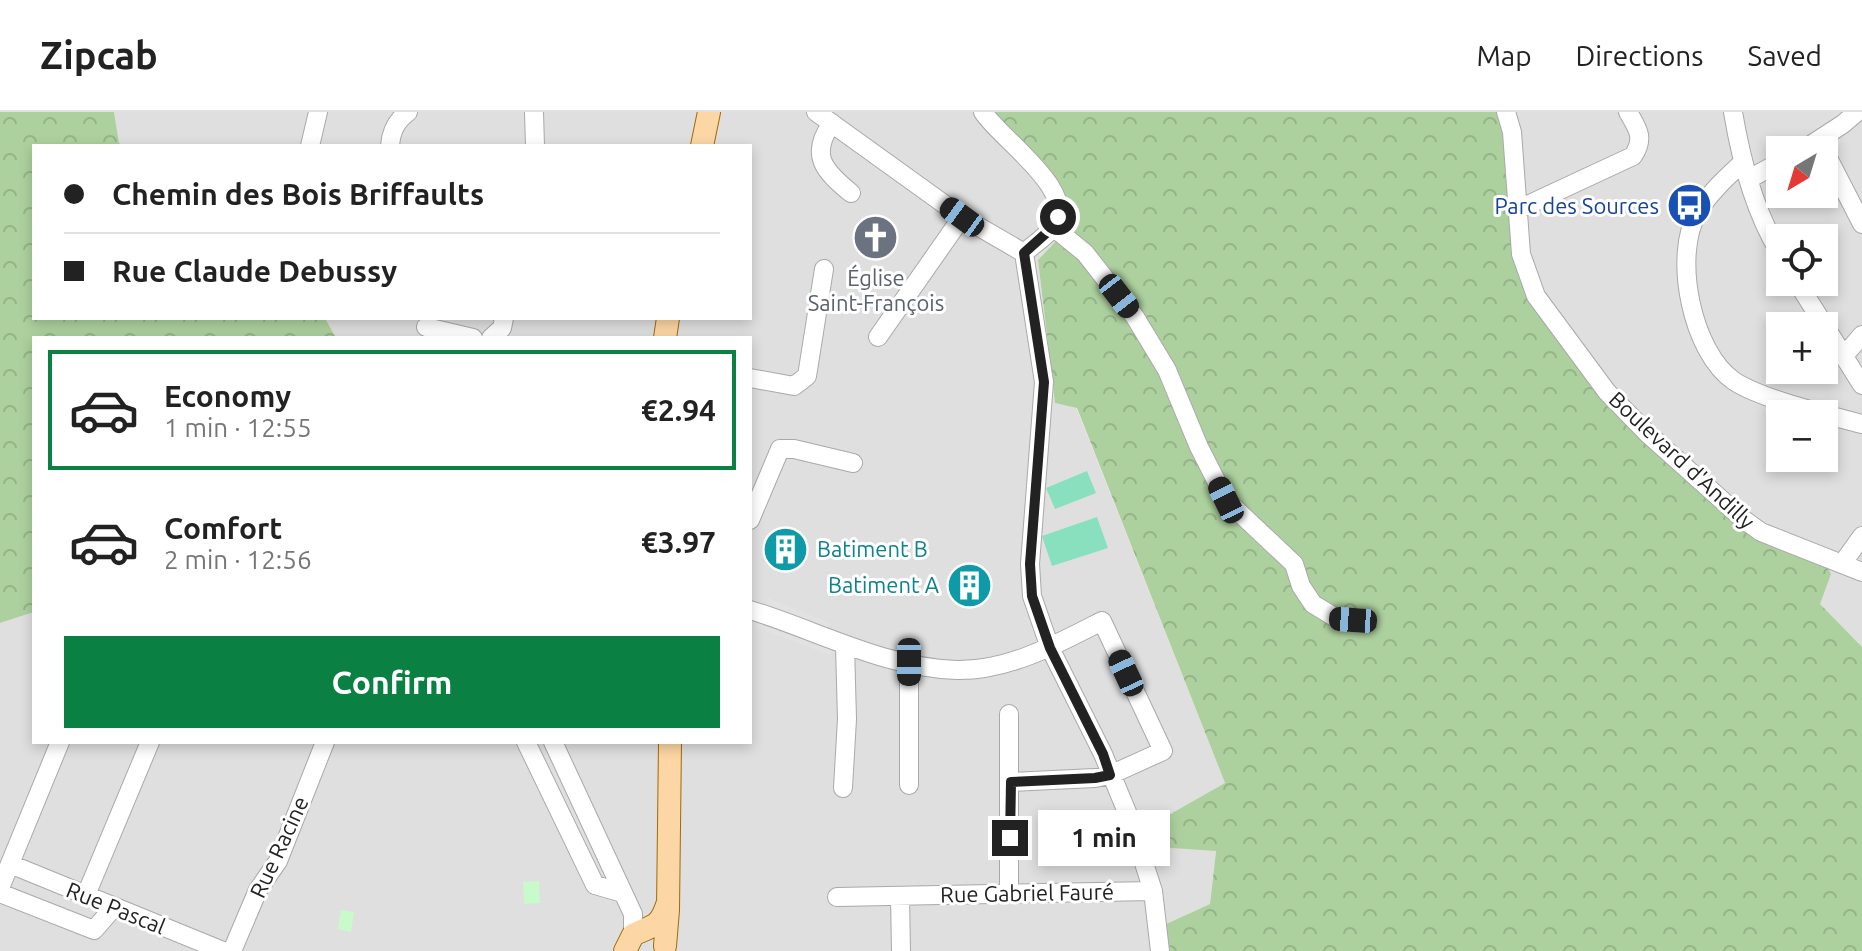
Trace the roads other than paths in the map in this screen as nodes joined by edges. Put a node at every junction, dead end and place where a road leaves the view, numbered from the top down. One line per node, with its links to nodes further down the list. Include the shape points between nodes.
1 (318, 112): 13 (street)
2 (408, 112): 14 (street, via 398,119)
3 (534, 112): 15 (street)
4 (709, 112): 16 (main road)
5 (816, 112): 11 (street)
6 (983, 112): 25 (street, via 1055,190 1058,217)
7 (1506, 112): 21 (street, Boulevard d'Andilly)
8 (1628, 112): 21 (street, via 1641,136 1633,156)
9 (1733, 112): 18 (street)
10 (1857, 112): 12 (street)
11 (832, 123): 20 (street, via 819,151 833,179); 22 (street)
12 (1830, 136)
13 (310, 144)
14 (390, 144)
15 (535, 144)
16 (702, 144)
17 (1766, 165): 18 (street)
18 (1746, 170): 24 (street); 38 (street, via 1697,213 1686,245 1697,331 1715,364 1745,388)
19 (1838, 183): 23 (street)
20 (851, 193)
21 (1517, 210): 42 (street, Boulevard d'Andilly, via 1521,254 1536,296 1607,392 1743,519 1761,532)
22 (962, 217): 26 (street); 34 (street)
23 (1862, 224)
24 (1766, 225)
25 (1053, 227): 26 (street); 45 (street, via 1085,253 1135,317 1167,370 1226,500 1294,564 1313,604 1336,618)
26 (1024, 253): 47 (street, via 1044,382 1032,596)
27 (824, 269): 36 (street, via 807,376 794,386)
28 (1806, 296): 35 (street)
29 (504, 320): 33 (street)
30 (426, 327): 32 (street)
31 (1862, 335): 35 (street)
32 (464, 336)
33 (493, 336)
34 (878, 337)
35 (1843, 357): 37 (street)
36 (752, 378)
37 (1862, 385)
38 (1862, 424)
39 (853, 463): 40 (street, via 780,449)
40 (752, 515)
41 (1862, 536): 42 (street)
42 (1842, 564): 43 (street, Boulevard d'Andilly)
43 (1862, 572)
44 (752, 611): 46 (street)
45 (1353, 620)
46 (845, 646): 48 (street); 59 (street)
47 (1050, 648): 48 (street, via 1002,664 957,670); 56 (street); 56 (street, via 1102,621 1163,751)
48 (909, 662): 58 (street)
49 (1009, 714): 57 (street)
50 (59, 744): 60 (street)
51 (149, 744): 65 (street)
52 (324, 744): 73 (street, Rue Racine, via 278,861 258,890)
53 (527, 744): 63 (street, via 595,885)
54 (554, 744): 63 (street)
55 (670, 744): 68 (main road)
56 (1110, 775): 57 (street); 62 (street)
57 (1011, 782): 64 (street)
58 (909, 785)
59 (843, 788)
60 (10, 864): 61 (street); 65 (street, Rue Pascal)
61 (0, 890): 69 (street, via 94,930)
62 (1153, 891): 64 (street, Rue Gabriel Fauré); 75 (street)
63 (623, 893): 70 (street)
64 (1009, 894): 66 (street, Rue Gabriel Fauré)
65 (86, 895): 69 (street, Rue Pascal)
66 (900, 896): 67 (street, Rue Gabriel Fauré); 74 (street)
67 (837, 897)
68 (667, 904): 70 (main road, via 658,922); 71 (main road)
69 (114, 907): 72 (street, Rue Pascal)
70 (637, 934): 71 (main road, via 658,936)
71 (666, 949)
72 (223, 951)
73 (232, 951)
74 (901, 951)
75 (1160, 951)

